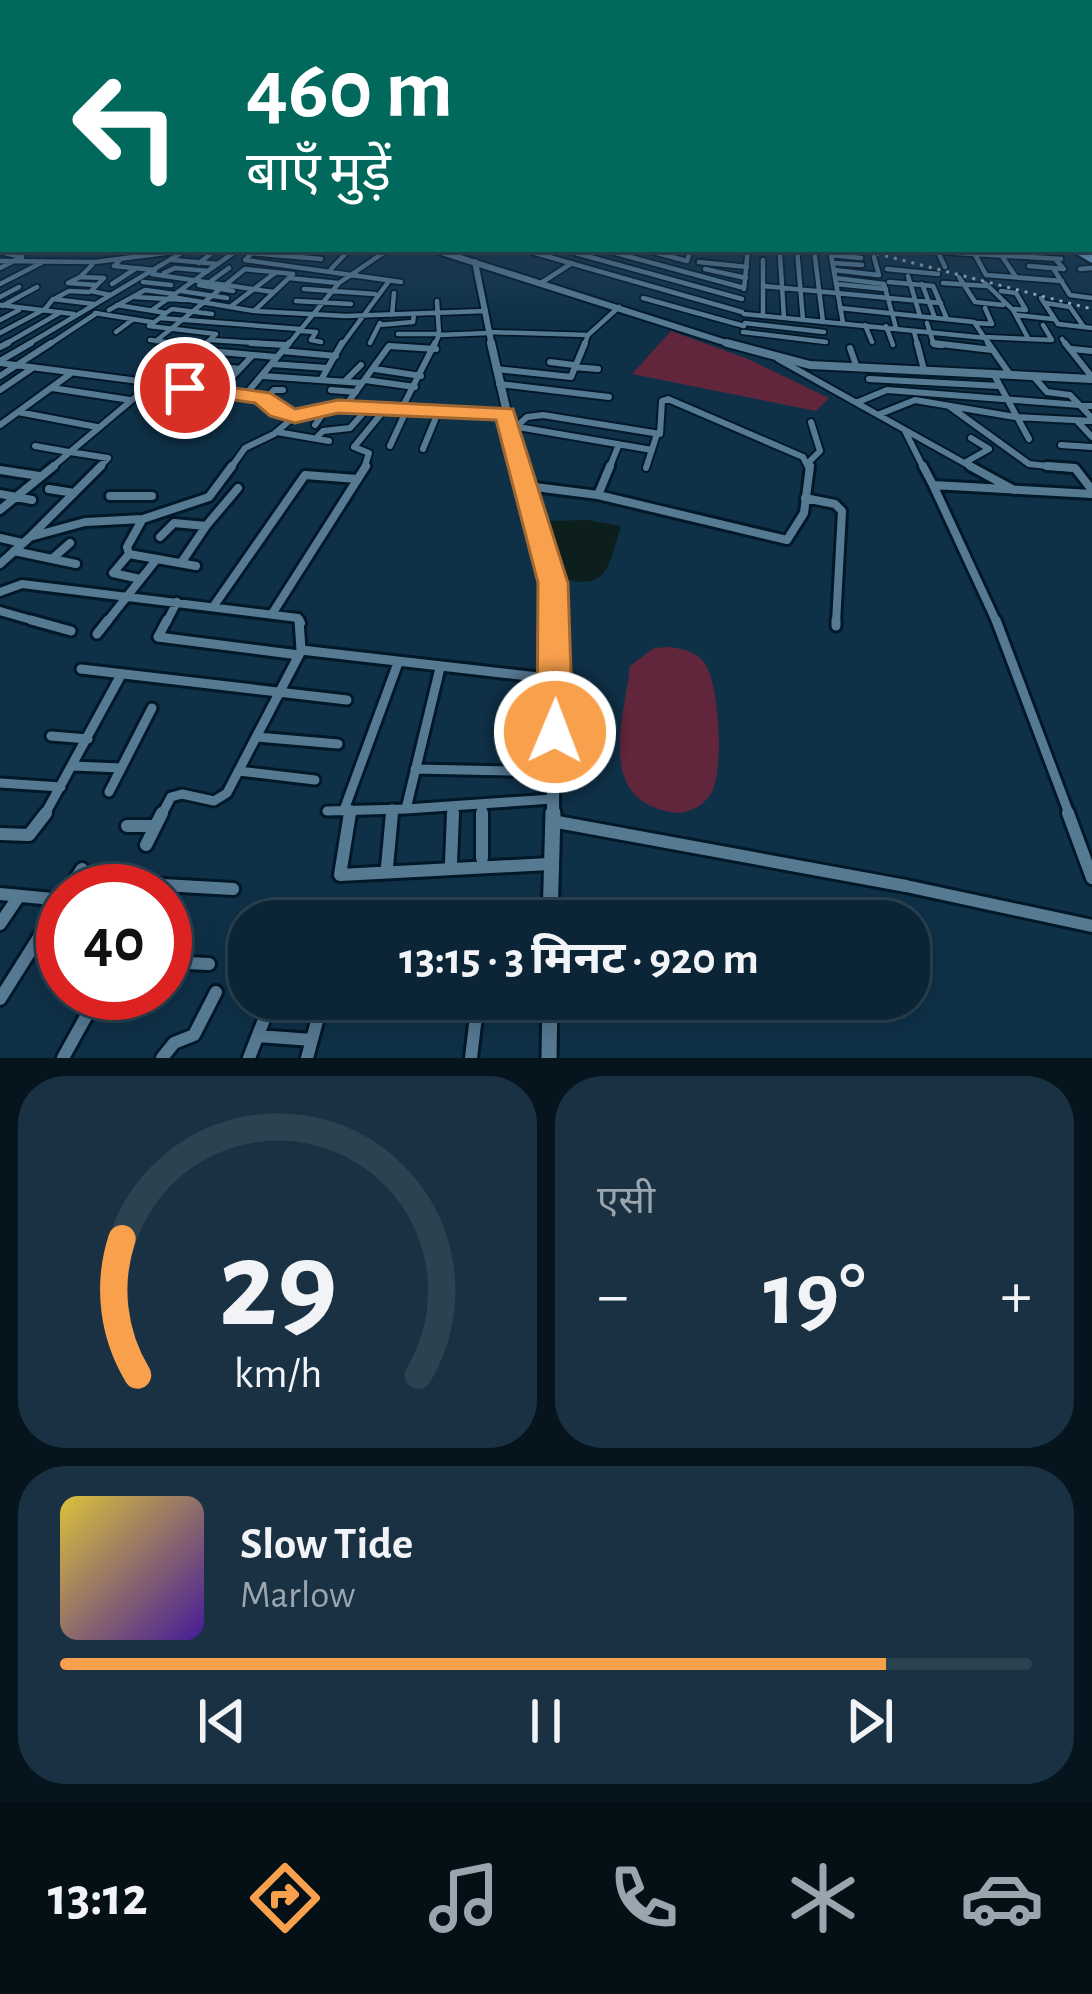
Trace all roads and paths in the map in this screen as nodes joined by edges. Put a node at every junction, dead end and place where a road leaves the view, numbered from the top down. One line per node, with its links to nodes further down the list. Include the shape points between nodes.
1 (14, 252): 44 (street, via 22,257)
2 (156, 252): 3 (street); 51 (street)
3 (182, 252): 39 (street)
4 (213, 252): 47 (street)
5 (234, 252): 53 (street)
6 (253, 252): 54 (street, via 245,260)
7 (261, 252): 34 (street)
8 (295, 252): 34 (street)
9 (314, 252): 37 (street)
10 (324, 252): 37 (street)
11 (347, 252): 64 (street)
12 (384, 252): 31 (street)
13 (443, 252): 35 (street)
14 (462, 252): 35 (street)
15 (532, 252): 52 (street)
16 (572, 252): 32 (street)
17 (590, 252): 32 (street)
18 (609, 252): 70 (street)
19 (654, 252): 41 (street)
20 (689, 252): 41 (street)
21 (748, 252): 57 (street)
22 (830, 252): 43 (street); 75 (street)
23 (920, 252): 49 (street)
24 (938, 252): 58 (street)
25 (974, 252): 26 (street); 79 (street, via 981,272)
26 (985, 252): 27 (street); 79 (street)
27 (999, 252): 30 (street); 82 (street)
28 (797, 253): 29 (street); 116 (street)
29 (815, 254): 117 (street)
30 (1017, 254): 62 (street, via 1058,259 1064,268); 84 (street)
31 (380, 255): 40 (street); 73 (street)
32 (584, 255): 52 (street); 85 (street)
33 (780, 255): 111 (street)
34 (290, 256): 37 (street)
35 (456, 256): 55 (street)
36 (874, 257): 95 (street)
37 (314, 258): 54 (street)
38 (43, 259): 44 (street); 46 (street); 76 (street)
39 (171, 260): 47 (street); 74 (street)
40 (396, 260)
41 (687, 260): 70 (street)
42 (764, 260): 103 (street)
43 (844, 260): 45 (street); 75 (street)
44 (14, 261): 59 (street)
45 (861, 261)
46 (95, 262): 51 (street); 80 (street)
47 (200, 262): 53 (street); 63 (street)
48 (699, 262): 57 (street)
49 (924, 262)
50 (1092, 262): 68 (street)
51 (119, 263): 60 (street); 90 (street)
52 (571, 263): 96 (street); 109 (street)
53 (220, 264): 71 (street)
54 (302, 266): 64 (street); 77 (street)
55 (476, 266): 96 (street); 159 (street)
56 (1029, 266): 62 (street)
57 (747, 267): 83 (street)
58 (945, 267)
59 (0, 268): 76 (street)
60 (136, 268): 74 (street); 99 (street)
61 (230, 268): 93 (street)
62 (1053, 268): 88 (street)
63 (190, 269): 71 (street); 74 (street); 89 (street)
64 (331, 269): 73 (street)
65 (382, 269): 78 (street)
66 (705, 269): 83 (street)
67 (887, 269): 97 (street, via 937,272)
68 (1080, 269)
69 (260, 270): 72 (street); 107 (street, via 245,269); 121 (street)
70 (678, 270): 85 (street); 110 (street)
71 (209, 272): 92 (street)
72 (276, 272): 77 (street); 112 (street)
73 (353, 272): 78 (street); 108 (street)
74 (157, 273): 89 (street); 91 (street)
75 (835, 274): 95 (street); 104 (street); 124 (street)
76 (16, 276): 98 (street)
77 (291, 276): 108 (street); 122 (street)
78 (372, 276): 87 (street); 115 (street)
79 (1001, 276): 82 (street)
80 (80, 277): 90 (street); 90 (street, via 68,283)
81 (959, 277): 101 (street)
82 (1018, 277): 84 (street); 114 (street)
83 (746, 278): 110 (street)
84 (1030, 278): 88 (street)
85 (667, 279): 109 (street); 135 (street)
86 (909, 279): 95 (street); 100 (street); 139 (street)
87 (390, 280): 94 (street); 125 (street)
88 (1062, 280): 134 (street, via 1072,296)
89 (175, 281): 91 (street); 92 (street); 120 (street)
90 (101, 282): 99 (street); 126 (street, via 91,291)
91 (139, 282): 102 (street)
92 (193, 282): 93 (street); 107 (street); 128 (street)
93 (210, 282): 107 (street)
94 (401, 282)
95 (883, 282): 104 (street); 133 (street)
96 (542, 283): 149 (street)
97 (943, 283): 100 (street, via 946,290); 101 (street)
98 (0, 284)
99 (112, 284): 102 (street)
100 (927, 284): 142 (street); 144 (street)
101 (965, 284): 156 (street, via 986,285); 156 (street, via 976,302)
102 (127, 286): 126 (street)
103 (764, 286): 111 (street); 171 (street)
104 (861, 286): 129 (street)
105 (20, 287): 143 (street)
106 (37, 287): 143 (street)
107 (222, 287): 121 (street); 127 (street)
108 (336, 287): 113 (street); 115 (street); 141 (street)
109 (656, 288): 132 (street); 164 (street)
110 (744, 288): 135 (street)
111 (782, 288): 116 (street); 175 (street)
112 (254, 289): 121 (street); 122 (street); 147 (street)
113 (304, 289)
114 (1025, 289)
115 (357, 290): 125 (street)
116 (800, 290): 117 (street); 179 (street)
117 (820, 291): 124 (street); 184 (street)
118 (1000, 291): 156 (street, via 1016,293 1026,310)
119 (88, 292): 131 (street)
120 (161, 292): 128 (street); 130 (street)
121 (233, 292): 127 (street)
122 (274, 292): 155 (street)
123 (394, 293): 181 (street)
124 (838, 293): 129 (street); 150 (street)
125 (375, 294): 170 (street)
126 (111, 295): 153 (street)
127 (211, 295): 128 (street); 140 (street)
128 (173, 296): 130 (street); 140 (street); 157 (street)
129 (863, 296): 133 (street); 160 (street)
130 (133, 297): 148 (street, via 113,308)
131 (58, 298): 152 (street); 153 (street)
132 (643, 298): 149 (street); 194 (street)
133 (888, 298): 139 (street); 168 (street)
134 (1092, 298)
135 (742, 299): 164 (street)
136 (296, 301): 141 (street)
137 (437, 301): 173 (street)
138 (453, 301): 162 (street)
139 (915, 301): 142 (street); 177 (street)
140 (201, 302): 147 (street); 158 (street)
141 (323, 302): 145 (street); 166 (street)
142 (928, 302): 144 (street); 177 (street)
143 (1, 303): 154 (street)
144 (941, 303): 180 (street)
145 (351, 304)
146 (958, 304): 182 (street)
147 (230, 307): 155 (street)
148 (133, 308): 157 (street); 172 (street)
149 (624, 308): 208 (street); 219 (street)
150 (841, 308): 160 (street); 185 (street)
151 (985, 308): 188 (street, via 992,323)
152 (45, 309): 154 (street); 161 (street); 192 (street)
153 (96, 309): 163 (street); 172 (street); 236 (street)
154 (20, 310): 192 (street)
155 (254, 310): 166 (street)
156 (1011, 310): 186 (street); 199 (street)
157 (151, 311): 174 (street)
158 (189, 311): 165 (street); 174 (street); 178 (street)
159 (486, 311): 162 (street); 204 (street)
160 (867, 311): 168 (street)
161 (62, 312): 163 (street); 222 (street)
162 (454, 312): 173 (street)
163 (79, 313): 234 (street)
164 (743, 313): 171 (street); 194 (street)
165 (212, 314)
166 (314, 314): 170 (street); 198 (street)
167 (414, 314): 173 (street); 181 (street); 183 (street)
168 (892, 314): 177 (street); 196 (street)
169 (382, 315): 170 (street); 181 (street); 190 (street)
170 (358, 316): 232 (street)
171 (764, 316): 175 (street)
172 (119, 317): 176 (street)
173 (438, 317): 183 (street); 207 (street)
174 (160, 318): 176 (street); 178 (street); 197 (street, via 149,326)
175 (784, 318): 179 (street)
176 (134, 319): 200 (street)
177 (927, 319): 180 (street); 205 (street)
178 (178, 320): 189 (street); 197 (street)
179 (803, 320): 184 (street)
180 (950, 320): 182 (street); 209 (street)
181 (394, 321): 183 (street); 190 (street); 206 (street)
182 (963, 321): 188 (street)
183 (411, 322)
184 (823, 322): 185 (street)
185 (843, 322): 191 (street)
186 (1057, 322): 195 (street); 195 (street, via 1042,301 1070,307); 214 (street, via 1061,331 1045,327 1052,340)
187 (324, 323): 201 (street)
188 (975, 323): 211 (street)
189 (227, 324): 198 (street); 210 (street)
190 (380, 325): 218 (street)
191 (865, 325): 193 (street); 217 (street)
192 (0, 326)
193 (886, 326): 196 (street); 221 (street)
194 (744, 327): 202 (street); 216 (street); 219 (street)
195 (1088, 327)
196 (896, 328): 203 (street)
197 (169, 329): 210 (street); 223 (street, via 153,340)
198 (301, 330): 201 (street); 230 (street)
199 (1024, 330): 212 (street, via 1009,329); 214 (street)
200 (116, 332)
201 (316, 332): 215 (street, via 311,340)
202 (824, 332)
203 (914, 332): 205 (street); 247 (street)
204 (488, 333): 207 (street); 208 (street); 246 (street)
205 (929, 333): 209 (street); 229 (street, via 934,345)
206 (398, 334): 207 (street); 220 (street)
207 (439, 334): 225 (street)
208 (588, 335): 239 (street)
209 (963, 336): 211 (street); 229 (street)
210 (213, 337): 223 (street); 230 (street)
211 (985, 338): 212 (street); 228 (street)
212 (1015, 339): 214 (street)
213 (1062, 339): 226 (street)
214 (1029, 340)
215 (321, 342)
216 (826, 342)
217 (872, 342)
218 (370, 343)
219 (739, 344): 233 (street)
220 (398, 345): 225 (street); 245 (street, via 388,346)
221 (893, 345)
222 (0, 346)
223 (201, 348): 231 (street); 243 (street, via 187,363)
224 (850, 348): 242 (street)
225 (436, 349): 255 (street)
226 (1070, 349): 227 (street); 257 (street)
227 (1092, 350)
228 (994, 351): 229 (street); 251 (street)
229 (973, 352)
230 (280, 354): 231 (street); 232 (street); 241 (street); 254 (street)
231 (253, 355): 243 (street)
232 (338, 356): 241 (street)
233 (778, 359): 238 (street); 248 (street)
234 (0, 362): 236 (street)
235 (550, 362): 239 (street)
236 (16, 365): 240 (street); 253 (street)
237 (361, 365): 260 (street)
238 (810, 365): 242 (street); 248 (street)
239 (574, 366): 244 (street); 256 (street)
240 (32, 368): 249 (street); 268 (street)
241 (329, 368): 259 (street)
242 (857, 368): 247 (street)
243 (239, 369): 271 (street)
244 (598, 369)
245 (375, 370): 255 (street); 261 (street)
246 (496, 370): 256 (street); 264 (street)
247 (924, 370): 250 (street)
248 (801, 372): 280 (street)
249 (71, 373): 263 (street); 267 (street)
250 (993, 373): 251 (street); 265 (street)
251 (1009, 373): 252 (street)
252 (1033, 375): 257 (street); 283 (street, via 1047,392)
253 (0, 376)
254 (261, 376): 259 (street); 273 (street)
255 (421, 376): 266 (street)
256 (571, 377): 262 (street)
257 (1092, 378)
258 (868, 379): 265 (street)
259 (321, 380): 260 (street)
260 (344, 382): 261 (street)
261 (364, 382): 266 (street); 272 (street)
262 (557, 382)
263 (152, 383): 271 (street); 279 (street)
264 (499, 384): 276 (street); 297 (street)
265 (999, 386): 278 (street)
266 (415, 387): 288 (street)
267 (52, 388): 279 (street); 290 (street)
268 (0, 390)
269 (283, 390): 277 (street)
270 (332, 390): 272 (street)
271 (218, 392): 273 (street)
272 (356, 392): 281 (street)
273 (245, 395): 277 (street)
274 (449, 395): 289 (street)
275 (380, 397): 285 (street)
276 (608, 397)
277 (265, 399): 292 (street)
278 (1006, 399): 280 (street, via 881,389); 283 (street); 293 (street)
279 (131, 400): 300 (street)
280 (857, 402): 291 (street)
281 (345, 406): 285 (street); 286 (street)
282 (949, 406): 291 (street, via 912,400); 293 (street); 320 (street, via 1029,464)
283 (1080, 406): 284 (street); 295 (street)
284 (1092, 406)
285 (370, 407): 287 (street); 306 (street, via 350,428)
286 (327, 408): 292 (street); 299 (street)
287 (386, 408): 288 (street); 325 (street, via 354,447 370,456)
288 (405, 408): 289 (street); 313 (street)
289 (442, 410): 297 (street); 315 (street)
290 (17, 412): 296 (street); 300 (street)
291 (879, 415): 301 (street)
292 (295, 416): 302 (street)
293 (1015, 417): 294 (street); 308 (street)
294 (1076, 420): 295 (street); 305 (street)
295 (1092, 420)
296 (2, 421)
297 (510, 422): 303 (street, via 543,415); 310 (street); 327 (street)
298 (812, 422): 318 (street, via 820,451)
299 (315, 425)
300 (99, 427): 317 (street)
301 (904, 429): 319 (street); 326 (street)
302 (277, 432): 306 (street); 343 (street, via 244,448 209,497)
303 (659, 434): 304 (street); 316 (street); 318 (street, via 668,399)
304 (673, 436)
305 (1092, 437)
306 (316, 438): 309 (street)
307 (971, 438): 319 (street, via 988,449)
308 (1029, 439)
309 (329, 441)
310 (619, 444): 316 (street); 334 (street)
311 (1060, 445): 314 (street)
312 (35, 446): 317 (street)
313 (390, 446)
314 (1092, 447)
315 (423, 449)
316 (652, 450): 321 (street)
317 (70, 452): 324 (street); 332 (street, via 108,458)
318 (809, 461): 339 (street)
319 (965, 463): 330 (street)
320 (1075, 468): 322 (street); 331 (street)
321 (646, 469)
322 (1092, 469)
323 (0, 470): 324 (street)
324 (40, 477): 338 (street)
325 (357, 479): 362 (street, via 302,478); 364 (street)
326 (933, 485): 330 (street); 405 (street, via 1005,640)
327 (527, 486): 334 (street); 373 (street, via 553,583)
328 (238, 488): 345 (street)
329 (49, 489): 332 (street)
330 (1014, 490): 331 (street)
331 (1092, 492)
332 (74, 493): 348 (street)
333 (0, 494): 338 (street)
334 (598, 495): 339 (street, via 781,541 791,538)
335 (110, 496): 336 (street)
336 (133, 496): 337 (street); 344 (street)
337 (152, 496)
338 (16, 497): 340 (street); 341 (street)
339 (806, 498): 365 (street, via 842,511)
340 (32, 500)
341 (0, 510): 342 (street)
342 (14, 513)
343 (142, 519): 344 (street); 351 (street)
344 (117, 520): 348 (street)
345 (206, 526): 346 (street, via 174,523); 354 (street)
346 (160, 537)
347 (0, 538): 348 (street)
348 (26, 540): 350 (street)
349 (70, 543): 352 (street)
350 (14, 551): 352 (street); 355 (street)
351 (128, 554): 353 (street); 358 (street, via 113,573)
352 (52, 559): 356 (street)
353 (157, 559): 354 (street); 358 (street)
354 (181, 563): 357 (street)
355 (0, 564)
356 (76, 564)
357 (196, 566)
358 (140, 579): 360 (street)
359 (0, 592): 360 (street, via 22,584)
360 (127, 596): 361 (street); 367 (street)
361 (177, 602): 362 (street); 368 (street, via 158,637)
362 (213, 607): 364 (street)
363 (0, 611): 366 (street)
364 (272, 614): 368 (street, via 302,620)
365 (836, 626)
366 (71, 631)
367 (97, 634)
368 (300, 653): 369 (street); 374 (street)
369 (398, 663): 370 (street); 394 (street)
370 (440, 668): 373 (street); 383 (street)
371 (81, 669): 372 (street)
372 (122, 674): 374 (street); 379 (street)
373 (556, 679): 385 (street)
374 (279, 694): 375 (street); 378 (street)
375 (347, 700)
376 (152, 708): 382 (street)
377 (51, 736): 379 (street)
378 (257, 736): 380 (street); 384 (street)
379 (88, 739): 381 (street)
380 (338, 744)
381 (73, 766): 382 (street); 388 (street)
382 (121, 768): 389 (street)
383 (416, 770): 385 (street); 393 (street)
384 (239, 771): 386 (street); 398 (street, via 218,800 171,797)
385 (554, 772): 390 (street)
386 (315, 780)
387 (0, 783): 388 (street)
388 (62, 787): 399 (street, via 34,831)
389 (109, 792)
390 (553, 799): 391 (street); 396 (street)
391 (482, 804): 392 (street); 401 (street)
392 (453, 806): 393 (street); 402 (street)
393 (399, 809): 394 (street); 404 (street)
394 (348, 810): 395 (street); 403 (street, via 340,875)
395 (327, 811)
396 (553, 821): 403 (street); 413 (street)
397 (127, 826): 398 (street)
398 (155, 826): 400 (street)
399 (0, 834)
400 (146, 845)
401 (482, 858)
402 (451, 862)
403 (551, 863): 411 (street)
404 (387, 867)
405 (1092, 878)
406 (192, 888): 407 (street)
407 (233, 889)
408 (0, 894): 409 (street)
409 (19, 896): 410 (street); 412 (street)
410 (36, 898)
411 (550, 900)
412 (0, 924)
413 (1092, 926)
414 (36, 942): 415 (street)
415 (34, 945): 419 (street)
416 (192, 963): 417 (street)
417 (209, 964)
418 (216, 992): 428 (street, via 194,1035)
419 (0, 999)
420 (84, 1020): 427 (street)
421 (264, 1020): 425 (street)
422 (317, 1020): 426 (street)
423 (476, 1020): 431 (street)
424 (550, 1020): 432 (street)
425 (258, 1036): 426 (street); 429 (street)
426 (312, 1040): 430 (street)
427 (63, 1058)
428 (162, 1058)
429 (249, 1058)
430 (307, 1058)
431 (471, 1058)
432 (549, 1058)

